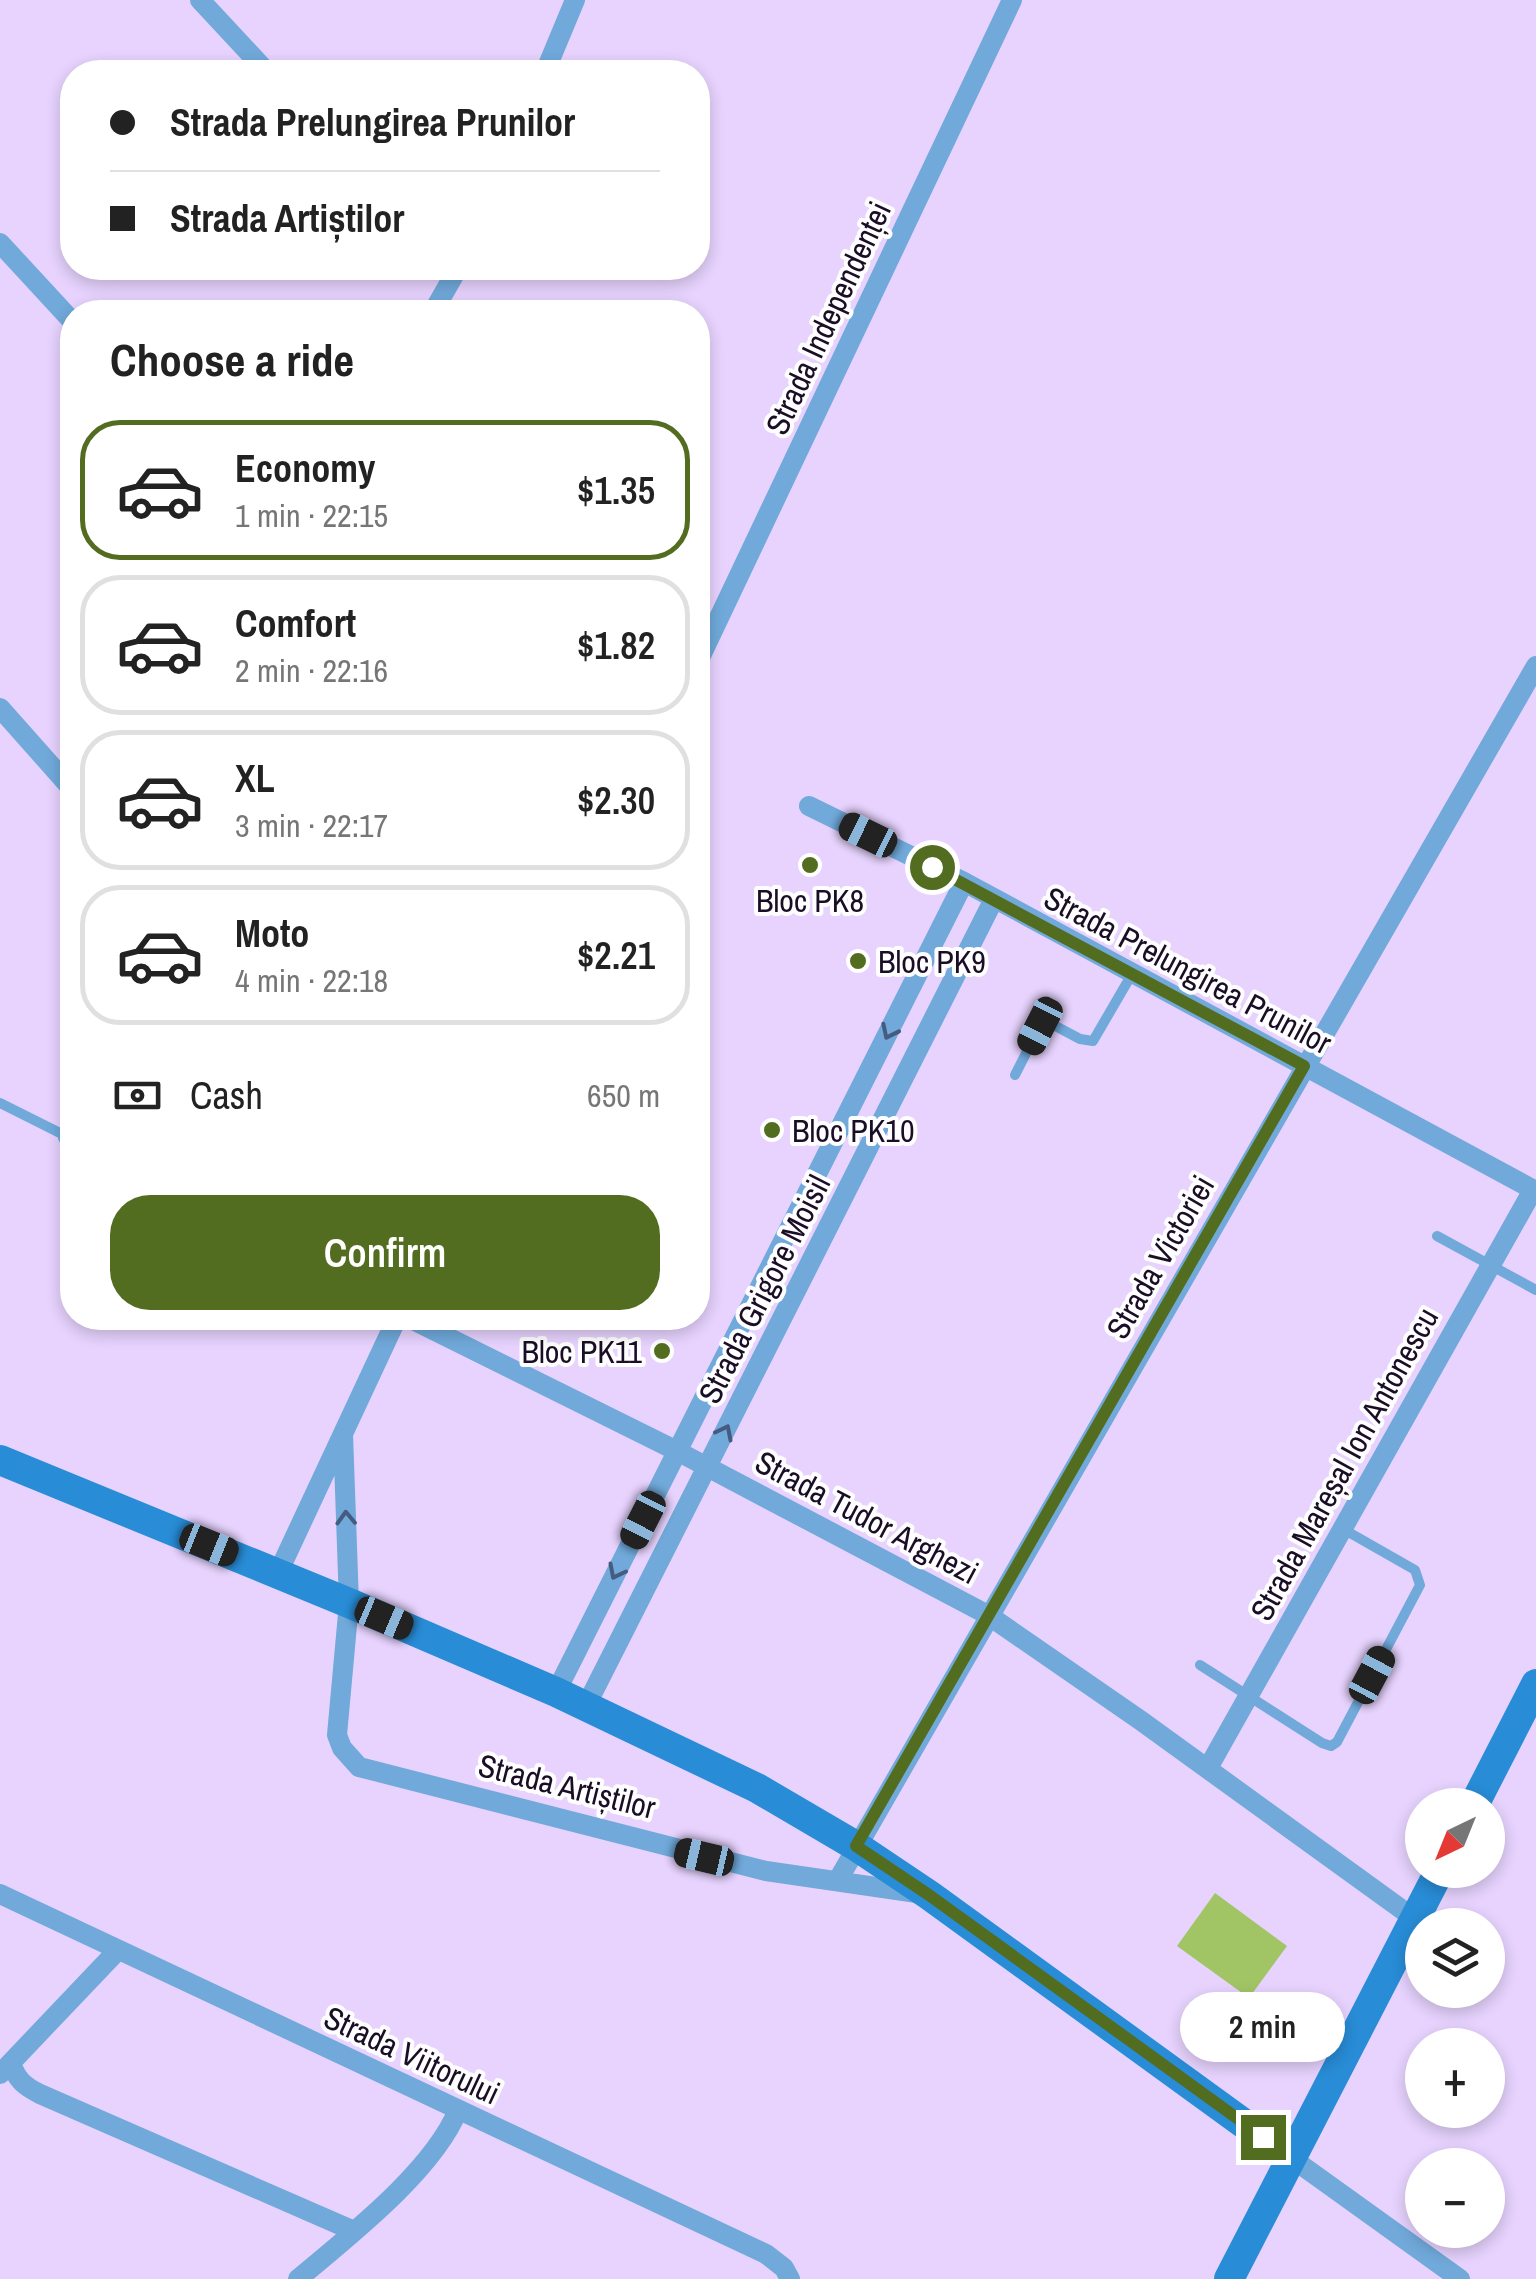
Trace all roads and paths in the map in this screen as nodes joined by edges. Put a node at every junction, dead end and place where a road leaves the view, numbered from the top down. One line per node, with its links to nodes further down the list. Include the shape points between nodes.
1 (200, 0): 4 (street)
2 (575, 0): 5 (street)
3 (1012, 0): 8 (street, Strada Independenței)
4 (256, 60)
5 (550, 60)
6 (0, 243): 7 (street)
7 (60, 308)
8 (710, 637)
9 (1536, 666): 16 (street, Strada Victoriei)
10 (0, 708): 11 (street)
11 (60, 775)
12 (808, 806): 13 (street, Strada Prelungirea Prunilor)
13 (964, 882): 14 (street, Strada Prelungirea Prunilor); 27 (street, Strada Grigore Moisil, one-way to 27)
14 (994, 899): 15 (street, Strada Prelungirea Prunilor); 29 (street, Strada Grigore Moisil, one-way to 14)
15 (1132, 974): 16 (street, Strada Prelungirea Prunilor); 17 (lane, via 1094,1041 1046,1021)
16 (1304, 1066): 20 (street, Strada Prelungirea Prunilor); 33 (street, Strada Victoriei)
17 (1015, 1075)
18 (0, 1102): 19 (lane)
19 (60, 1129)
20 (1535, 1191): 22 (street, Strada Mareșal Ion Antonescu)
21 (1437, 1236): 22 (lane)
22 (1491, 1266): 23 (lane); 30 (street, Strada Mareșal Ion Antonescu)
23 (1536, 1290)
24 (391, 1330): 26 (street)
25 (433, 1330): 27 (street, Strada Tudor Arghezi)
26 (343, 1434): 31 (street); 32 (street, one-way to 26)
27 (677, 1450): 29 (street, Strada Tudor Arghezi); 36 (street, Strada Grigore Moisil, one-way to 36)
28 (0, 1460): 31 (street, Strada Artiștilor)
29 (708, 1466): 33 (street, Strada Tudor Arghezi); 38 (street, Strada Grigore Moisil)
30 (1343, 1528): 37 (street, Strada Mareșal Ion Antonescu); 37 (lane, via 1414,1570 1420,1584 1337,1742 1322,1743)
31 (278, 1573): 32 (street, Strada Artiștilor)
32 (350, 1602): 36 (street, Strada Artiștilor); 42 (street, Strada Artiștilor, via 337,1735 359,1768 674,1850)
33 (988, 1616): 39 (street, Strada Tudor Arghezi); 41 (street, Strada Victoriei)
34 (1200, 1665): 37 (lane)
35 (1536, 1684): 40 (street)
36 (556, 1692): 38 (street, Strada Artiștilor)
37 (1248, 1698): 39 (street, Strada Mareșal Ion Antonescu)
38 (586, 1706): 41 (street, Strada Artiștilor, via 757,1788)
39 (1208, 1768): 45 (street, Strada Tudor Arghezi)
40 (1483, 1788)
41 (856, 1846): 42 (street, Strada Victoriei); 44 (street, Strada Artiștilor)
42 (838, 1880): 44 (street, Strada Artiștilor)
43 (0, 1894): 47 (street, Strada Viitorului)
44 (929, 1895): 50 (street, Strada Artiștilor)
45 (1405, 1912)
46 (1405, 1938): 50 (street)
47 (118, 1950): 48 (street); 49 (street, Strada Viitorului)
48 (6, 2068): 51 (street, via 40,2094)
49 (458, 2110): 51 (street, via 441,2142); 53 (street, Strada Viitorului, via 766,2254)
50 (1290, 2157): 54 (street); 55 (street, Strada Artiștilor)
51 (354, 2231): 52 (street)
52 (298, 2279)
53 (790, 2279)
54 (1229, 2279)
55 (1460, 2279)

